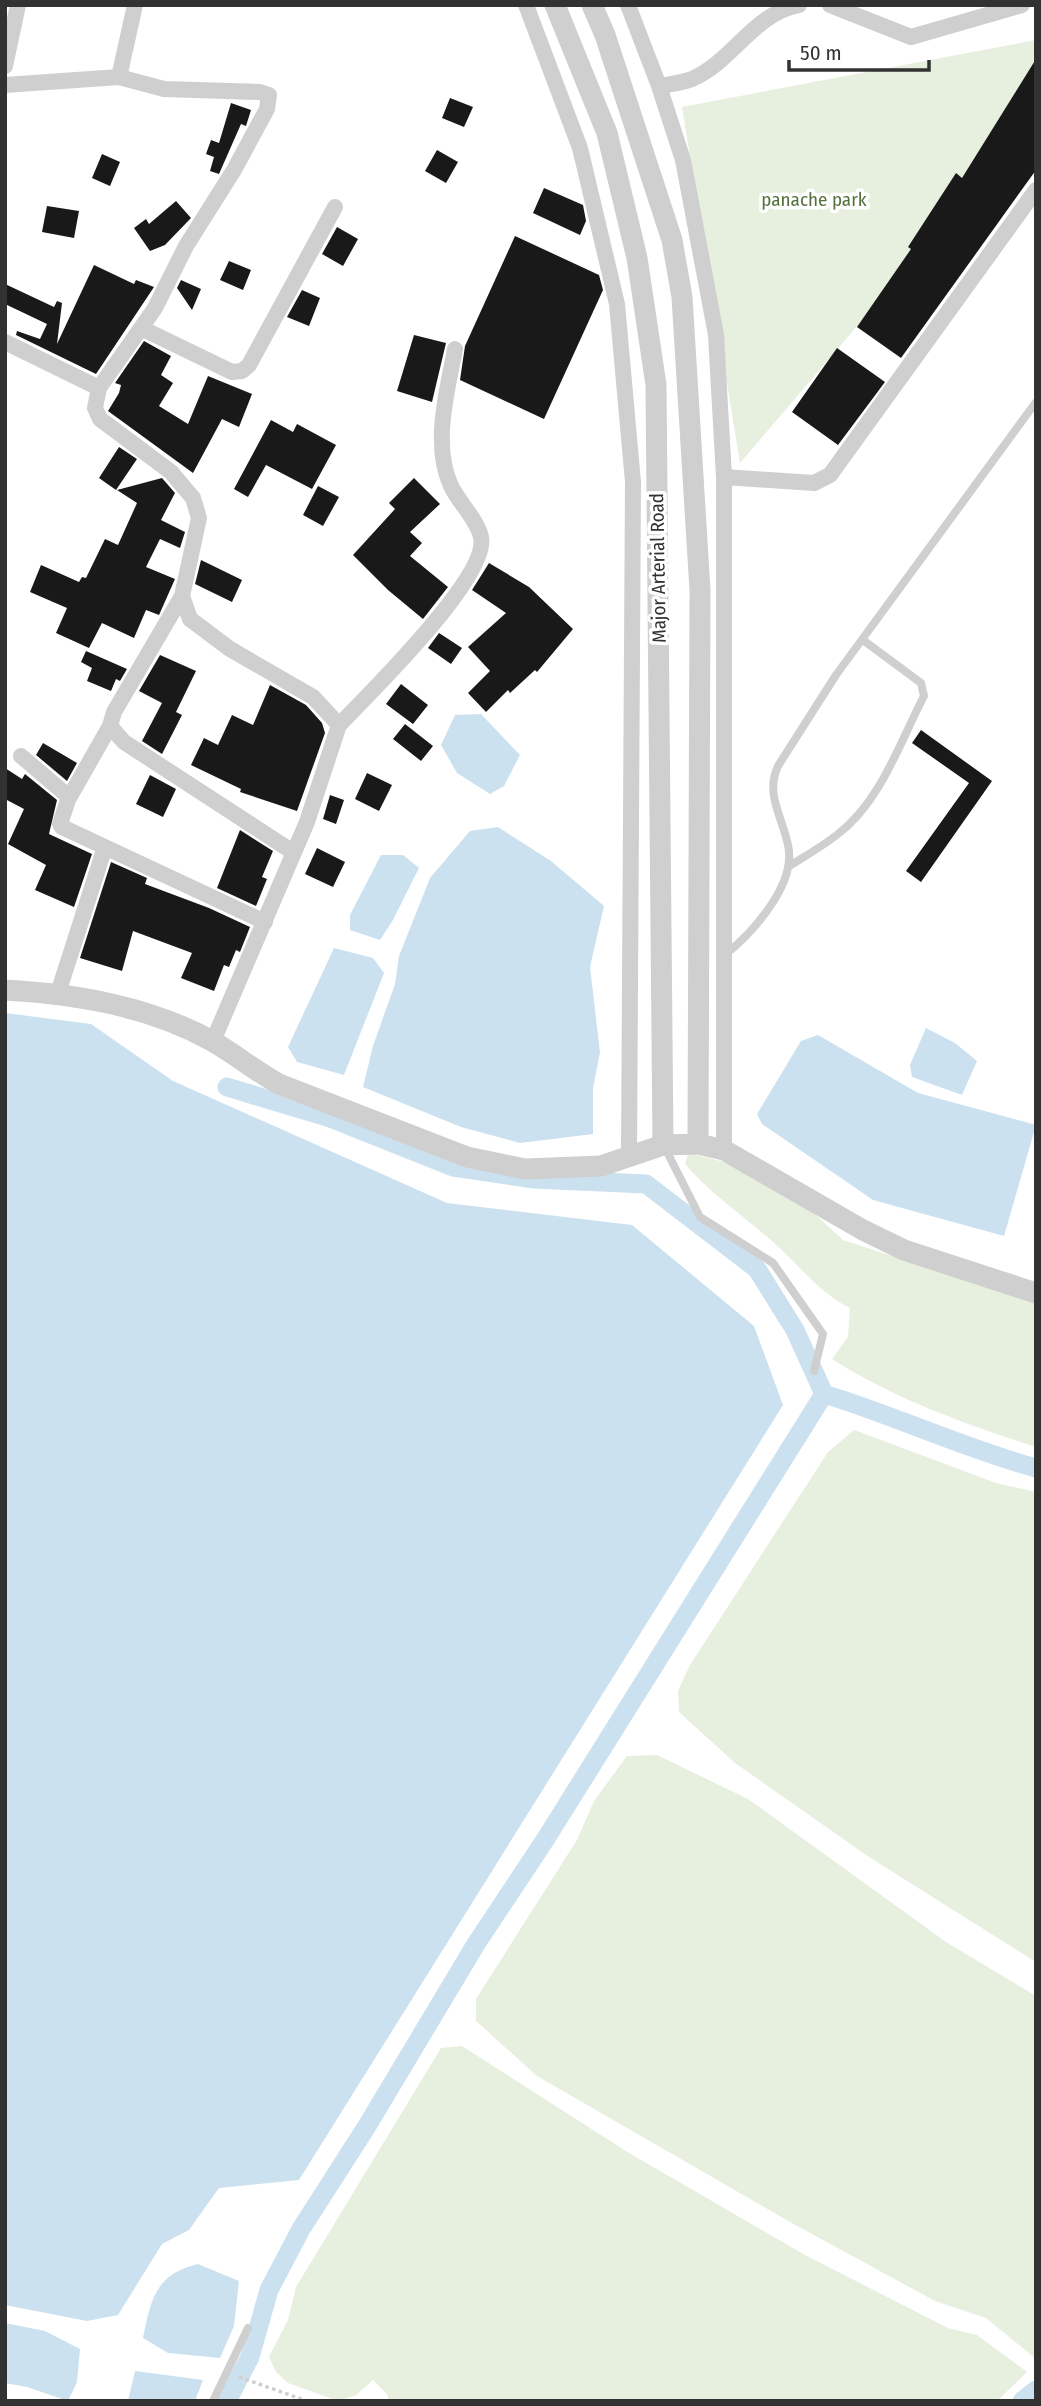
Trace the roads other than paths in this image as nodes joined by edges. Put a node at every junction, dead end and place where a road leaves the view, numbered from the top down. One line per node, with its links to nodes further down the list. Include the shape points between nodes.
1 (18, 5): 10 (street)
2 (135, 5): 12 (street)
3 (526, 5): 40 (street, via 580,148 617,304 634,482)
4 (555, 5): 38 (street, Major Arterial Road, via 607,134 637,258 656,384)
5 (592, 5): 37 (street, Major Arterial Road, via 672,240 682,297 700,590)
6 (628, 5): 14 (street)
7 (799, 5): 14 (street, via 774,12 718,62 691,79)
8 (830, 5): 9 (street, via 911,37)
9 (1021, 5)
10 (8, 40): 11 (street)
11 (5, 66)
12 (119, 77): 13 (street); 17 (street, via 163,89 260,92 270,99)
13 (5, 85)
14 (659, 86): 22 (street, via 683,160 716,335)
15 (1036, 190): 22 (street, via 830,475 814,483)
16 (335, 207): 17 (street, via 242,371 232,372)
17 (141, 328): 20 (street)
18 (5, 342): 20 (street)
19 (455, 349): 25 (street, via 442,421 447,474 481,536 481,549 456,594 421,639)
20 (99, 388): 23 (street, via 95,408 100,419 171,472 193,498 199,518)
21 (1036, 402): 24 (lane)
22 (724, 477): 33 (street)
23 (182, 596): 25 (street, via 190,619 230,649 313,697); 26 (street)
24 (863, 639): 31 (lane, via 772,778 772,795 788,845); 31 (lane, via 921,684 924,696 875,793 839,833)
25 (339, 725): 30 (street)
26 (110, 726): 28 (street); 30 (street, via 124,742)
27 (21, 757): 28 (street)
28 (69, 798): 29 (street, via 62,827)
29 (105, 847): 32 (street); 35 (street)
30 (293, 852): 32 (street)
31 (788, 867): 33 (lane, via 765,916)
32 (265, 922): 36 (street)
33 (726, 954): 39 (street)
34 (5, 990): 35 (street)
35 (58, 993): 36 (street, via 127,1007 172,1021)
36 (213, 1041): 40 (street, via 279,1083 467,1157 548,1170 601,1166)
37 (698, 1144): 38 (street); 39 (street)
38 (663, 1145): 40 (street); 42 (lane, via 700,1217 773,1263 823,1334)
39 (724, 1150): 41 (street, via 904,1250)
40 (629, 1155)
41 (1036, 1293)
42 (814, 1371)
43 (248, 2328): 44 (lane)
44 (212, 2401)

